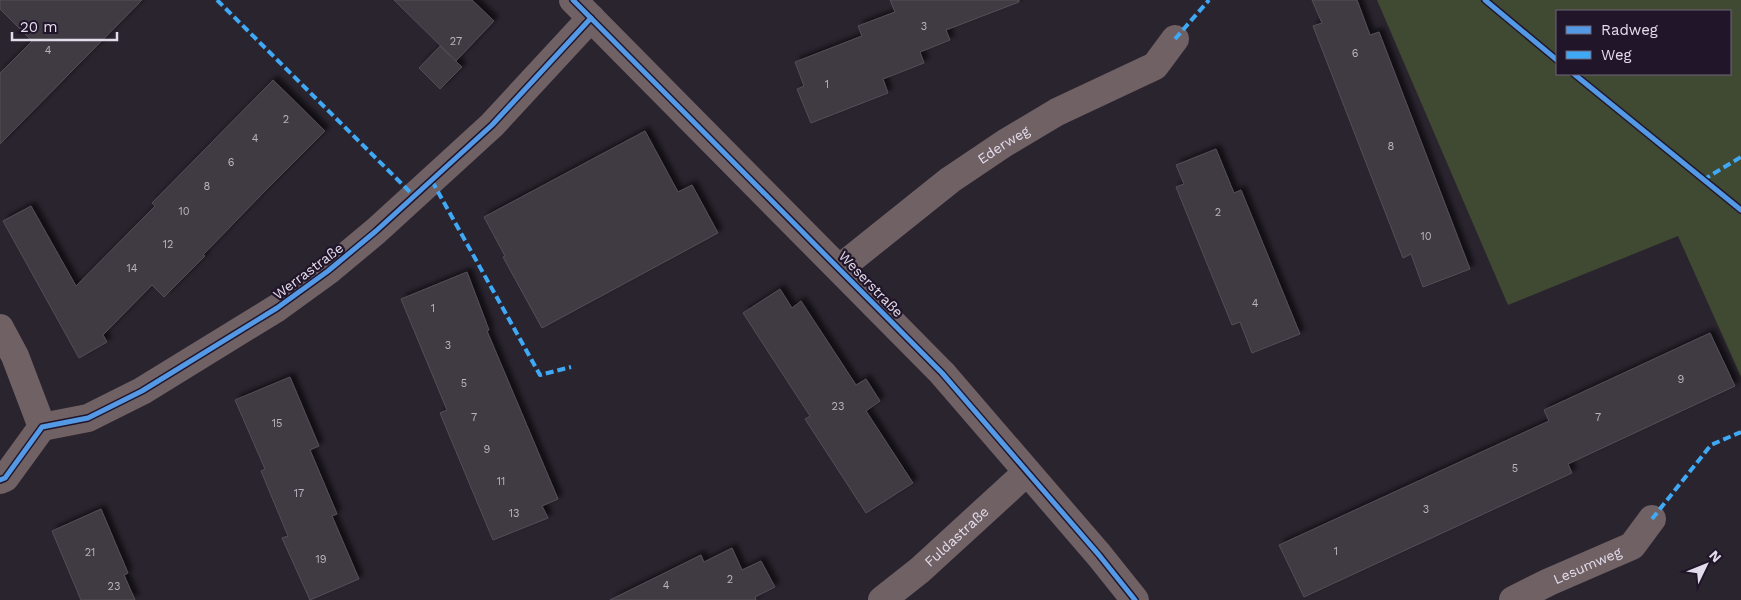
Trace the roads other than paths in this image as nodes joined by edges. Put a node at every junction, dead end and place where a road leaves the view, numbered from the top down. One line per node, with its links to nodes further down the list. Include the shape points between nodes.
1 (582, 9): 3 (street, Weserstraße); 5 (street, Werrastraße, via 492,125 376,232 328,271 276,308 142,391 88,418)
2 (1175, 39): 3 (street, Ederweg, via 1155,66 1057,112 1005,143 950,180)
3 (840, 268): 6 (street, Weserstraße, via 942,373)
4 (0, 328): 5 (street, via 15,356)
5 (42, 427): 7 (street, via 5,478)
6 (1027, 472): 9 (street, Fuldastraße, via 920,570); 10 (street, Weserstraße)
7 (0, 480)
8 (1652, 519): 11 (street, Lesumweg, via 1632,546)
9 (882, 600)
10 (1135, 600)
11 (1513, 600)

